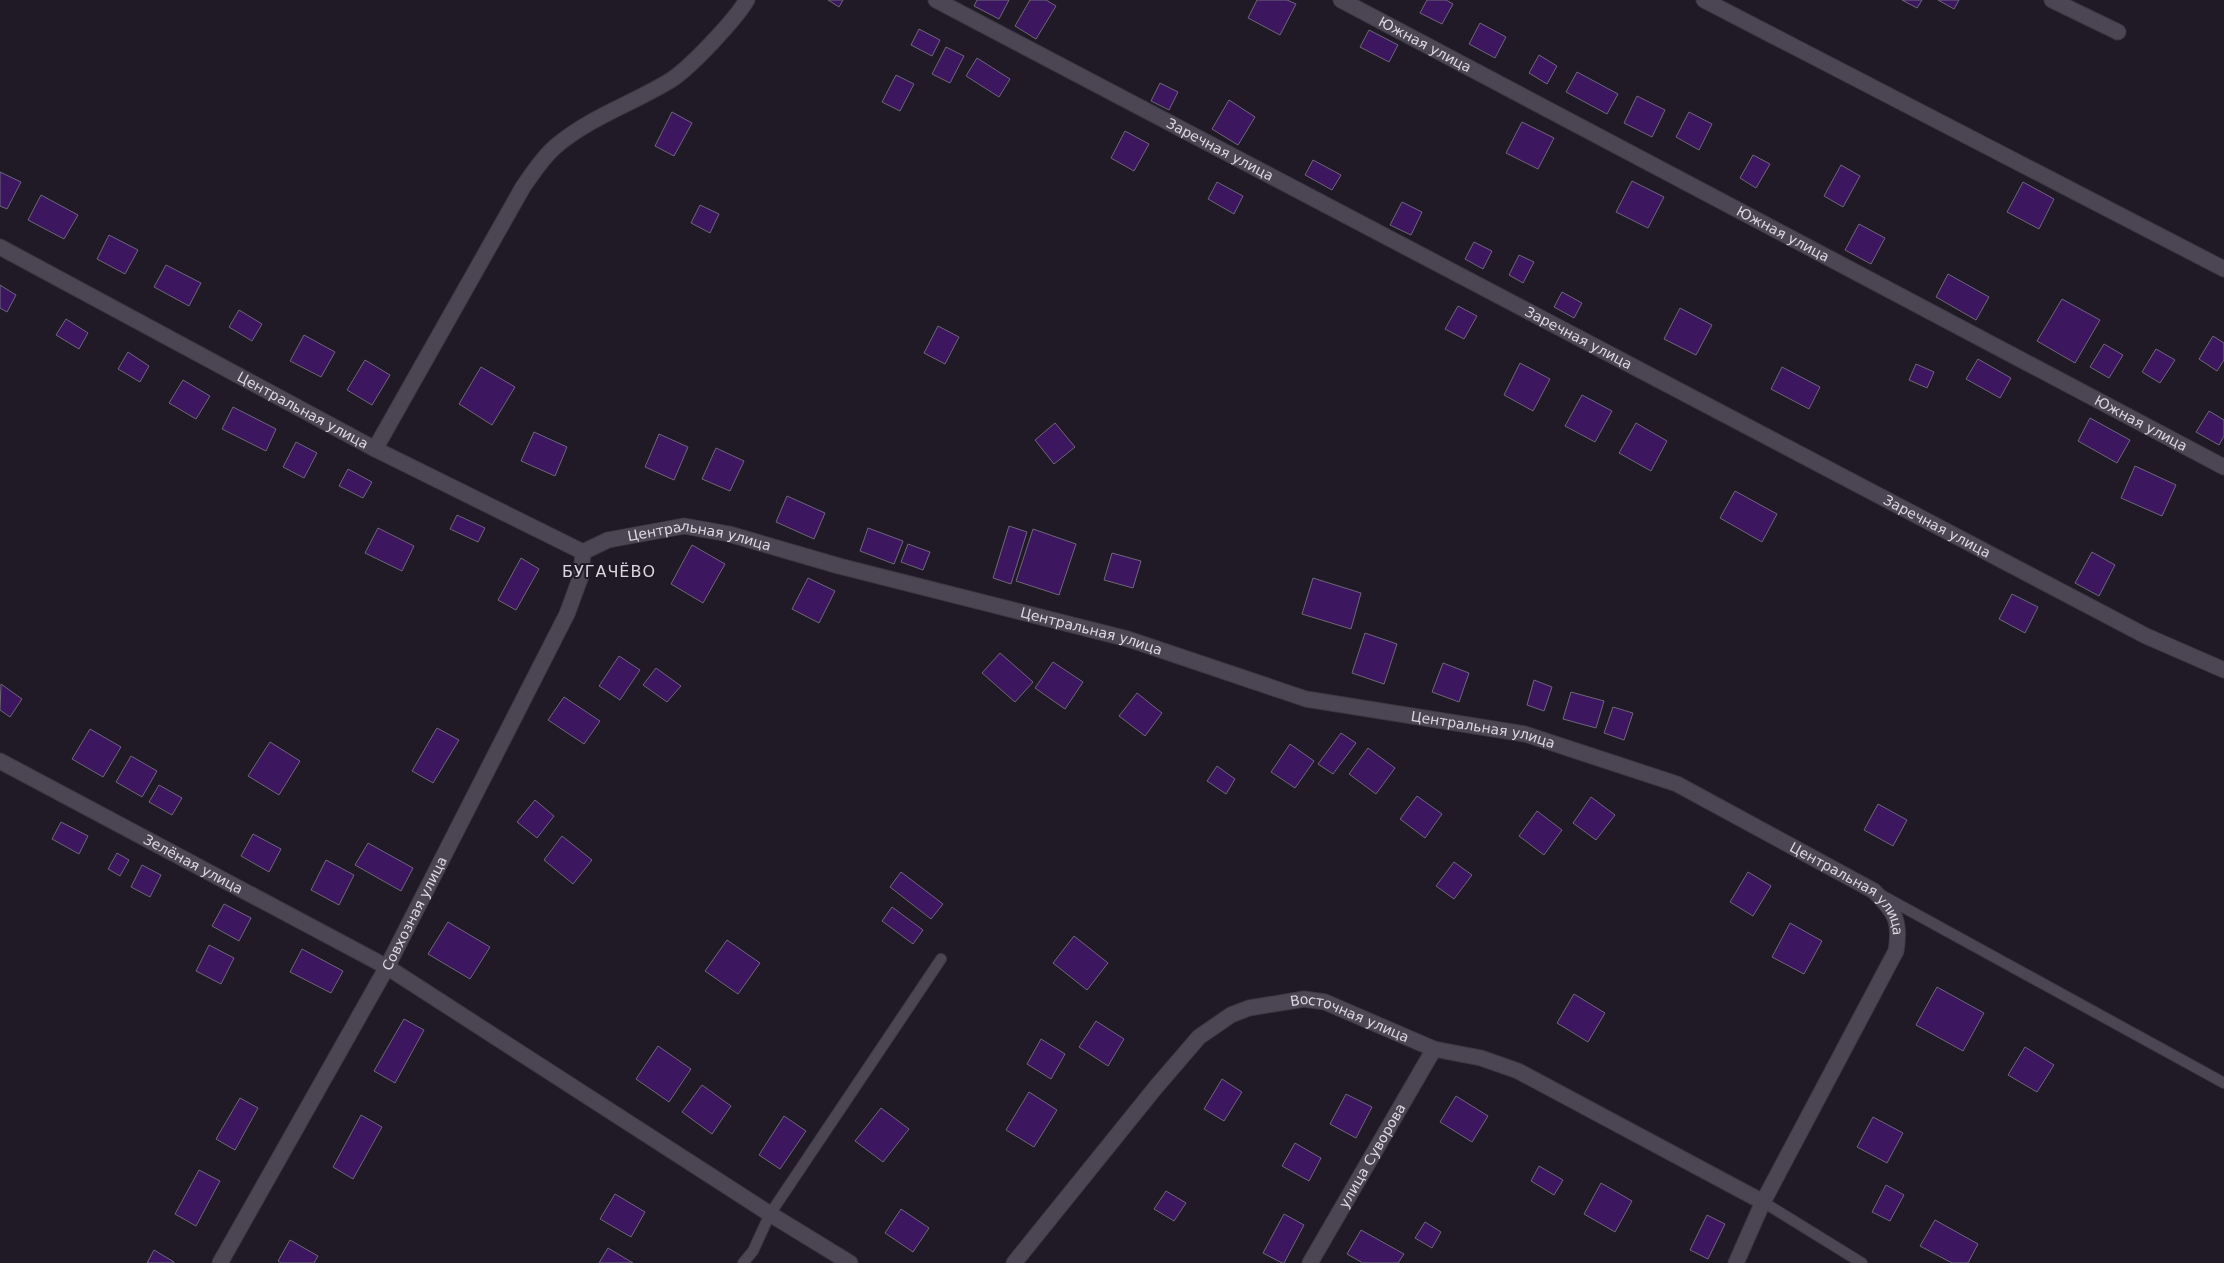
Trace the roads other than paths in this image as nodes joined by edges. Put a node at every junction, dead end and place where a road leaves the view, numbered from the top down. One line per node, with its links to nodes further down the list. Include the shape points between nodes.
1 (747, 0): 9 (street, via 699,55 673,79 572,134 539,164)
2 (936, 0): 12 (street, Заречная улица, via 2146,636)
3 (1341, 0): 10 (street, Южная улица)
4 (1704, 0): 8 (street)
5 (2052, 0): 6 (street)
6 (2118, 32)
7 (0, 248): 9 (street, Центральная улица)
8 (2224, 269)
9 (375, 449): 11 (street, Центральная улица)
10 (2224, 467)
11 (583, 552): 14 (street, Центральная улица, via 608,540 684,526 730,534 839,566 1128,639 1306,699 1525,734 1677,784); 16 (street, Совхозная улица, via 581,576 567,614)
12 (2224, 670)
13 (0, 761): 16 (street, Зелёная улица)
14 (1874, 891): 18 (lane); 19 (street, Центральная улица, via 1891,908 1894,916 1898,937 1896,952)
15 (941, 960): 20 (lane)
16 (387, 967): 20 (street, Зелёная улица); 21 (street, Совхозная улица)
17 (1434, 1049): 19 (street, Восточная улица, via 1481,1058 1518,1071); 24 (street, Восточная улица, via 1318,1001 1304,999 1249,1008 1230,1015 1192,1044); 25 (street, улица Суворова)
18 (2224, 1083)
19 (1763, 1202): 26 (street, Центральная улица); 27 (lane)
20 (770, 1214): 22 (lane); 23 (street, Зелёная улица)
21 (220, 1263)
22 (743, 1263)
23 (850, 1263)
24 (1014, 1263)
25 (1310, 1263)
26 (1736, 1263)
27 (1862, 1263)

